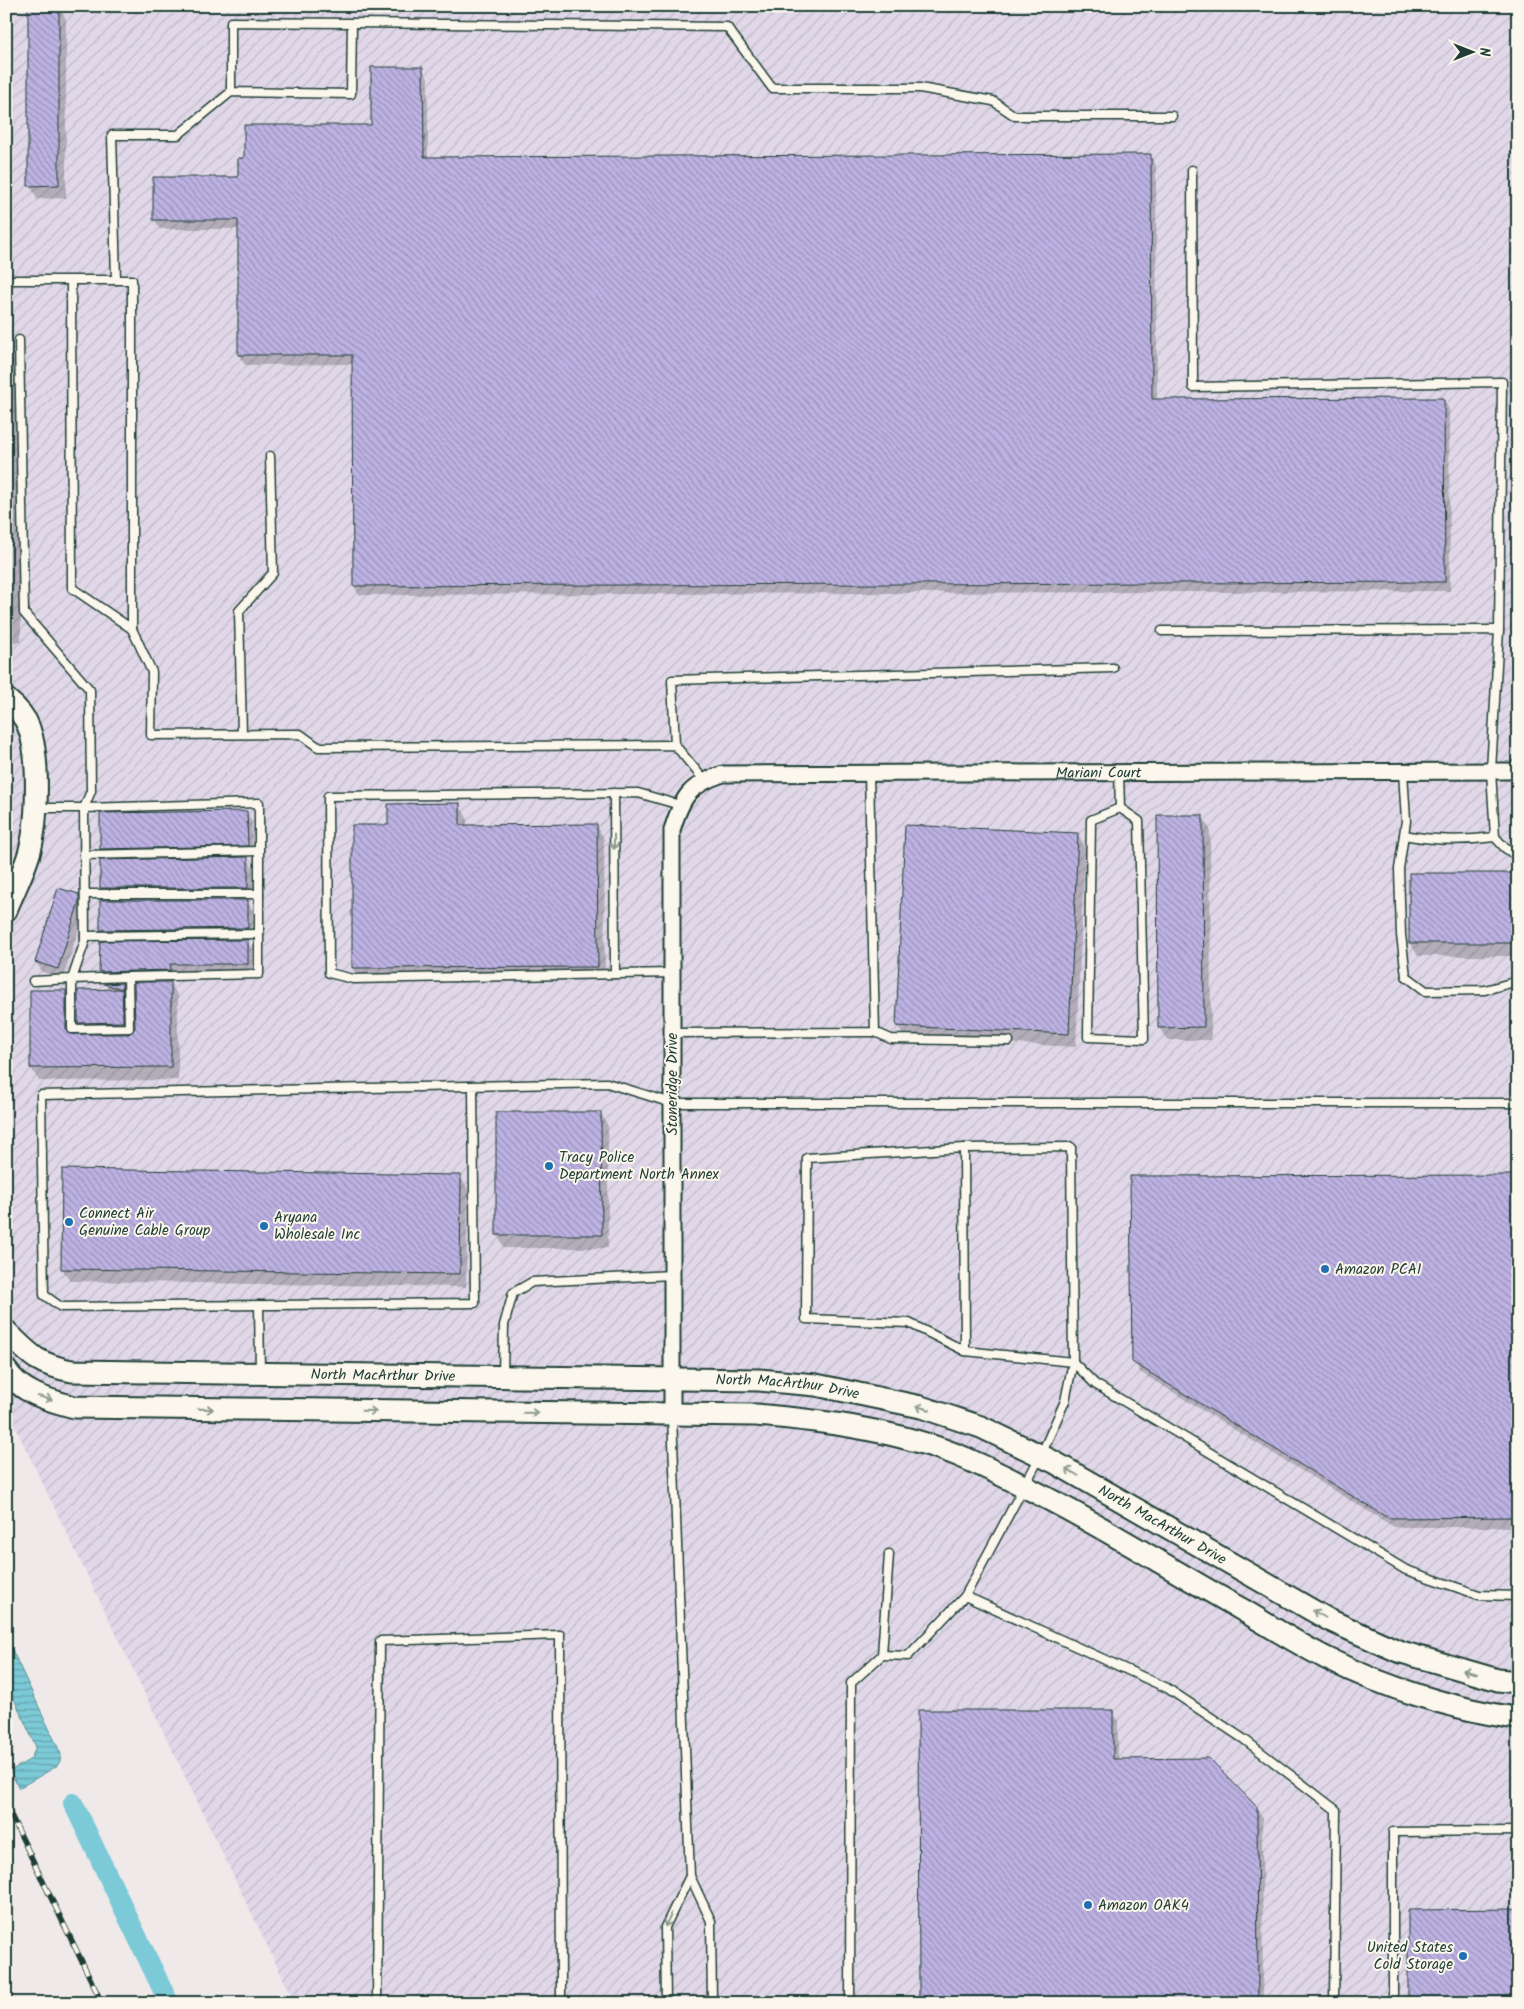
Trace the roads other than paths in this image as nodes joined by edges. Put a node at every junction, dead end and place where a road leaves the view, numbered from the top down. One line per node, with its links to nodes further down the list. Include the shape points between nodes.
1 (352, 23): 2 (lane, via 231,22); 2 (lane, via 351,94); 3 (lane, via 727,27 772,88 920,88 993,101 1015,116)
2 (231, 92): 7 (lane, via 178,135 112,135)
3 (1172, 116)
4 (1192, 170): 11 (lane, via 1193,388 1502,382)
5 (6, 280): 6 (lane)
6 (71, 280): 7 (lane); 10 (lane, via 72,588)
7 (116, 280): 10 (lane, via 132,280)
8 (19, 340): 26 (lane, via 24,612 90,690 91,791)
9 (270, 456): 15 (lane, via 273,573 239,611)
10 (132, 629): 15 (lane, via 152,672 151,735)
11 (1499, 630): 12 (lane); 19 (lane)
12 (1162, 631)
13 (1113, 668): 16 (lane, via 672,680)
14 (6, 699): 25 (main road, via 19,710 29,728 35,754)
15 (242, 734): 16 (lane, via 300,734 318,747)
16 (675, 744): 22 (lane)
17 (1515, 770): 19 (street, Mariani Court)
18 (1403, 771): 19 (street, Mariani Court); 20 (street, Mariani Court); 28 (lane)
19 (1491, 771): 29 (lane)
20 (1119, 772): 21 (street, Mariani Court); 27 (lane)
21 (869, 773): 22 (street, Mariani Court, via 723,774); 44 (lane)
22 (698, 784): 24 (street, Stoneridge Drive)
23 (614, 793): 24 (lane, via 638,793); 39 (lane, one-way to 39); 39 (lane, via 328,796 329,973 353,979)
24 (680, 805): 38 (street, Stoneridge Drive, via 672,830)
25 (36, 808): 26 (lane); 35 (main road, via 29,856)
26 (84, 808): 30 (lane, via 259,803); 31 (lane)
27 (1120, 808): 27 (lane, via 1139,821 1144,1039 1088,1037 1091,820)
28 (1404, 835): 29 (lane, via 1461,841); 43 (lane, via 1399,869 1406,976 1426,991 1485,990)
29 (1495, 837): 32 (lane)
30 (259, 851): 31 (lane); 34 (lane)
31 (84, 854): 33 (lane)
32 (1518, 857)
33 (85, 894): 34 (lane); 37 (lane)
34 (259, 894): 36 (lane)
35 (6, 910)
36 (259, 934): 37 (lane); 40 (lane, via 259,974)
37 (85, 936): 41 (lane)
38 (672, 973): 39 (lane); 45 (street, Stoneridge Drive)
39 (615, 974)
40 (128, 977): 41 (lane); 41 (lane, via 129,1028 72,1028)
41 (72, 980): 42 (lane)
42 (33, 981)
43 (1518, 981)
44 (875, 1032): 45 (lane); 46 (lane, via 891,1039)
45 (672, 1033): 48 (street, Stoneridge Drive)
46 (1008, 1041)
47 (473, 1086): 48 (lane, via 607,1083); 52 (lane, via 476,1304); 52 (lane, via 41,1095 44,1295 62,1308)
48 (672, 1103): 49 (lane); 51 (street, Stoneridge Drive)
49 (1518, 1103)
50 (964, 1148): 54 (lane); 54 (lane, via 807,1158 806,1319 908,1323); 55 (lane, via 1071,1147)
51 (672, 1275): 58 (lane, via 532,1282 513,1293 504,1325); 59 (street, Stoneridge Drive)
52 (259, 1306): 57 (lane)
53 (6, 1331): 57 (main road, North MacArthur Drive, via 31,1356 50,1366 72,1371)
54 (965, 1351): 55 (lane)
55 (1072, 1362): 61 (lane, via 1065,1401); 65 (lane, via 1095,1384 1406,1570 1479,1595)
56 (6, 1370): 60 (main road, North MacArthur Drive, one-way to 60, via 10,1377 35,1396 74,1407)
57 (260, 1374): 58 (main road, North MacArthur Drive)
58 (503, 1376): 59 (main road, North MacArthur Drive)
59 (672, 1377): 60 (street, Stoneridge Drive); 61 (main road, North MacArthur Drive, one-way to 59, via 981,1427 921,1407 816,1385)
60 (672, 1414): 62 (main road, North MacArthur Drive, via 813,1420 906,1438 966,1458); 70 (lane)
61 (1041, 1455): 62 (lane); 67 (main road, North MacArthur Drive, one-way to 61, via 1498,1680 1398,1651 1329,1620)
62 (1026, 1487): 64 (lane); 68 (main road, North MacArthur Drive, via 1328,1659 1399,1688 1493,1715)
63 (889, 1554): 66 (lane)
64 (965, 1596): 66 (lane, via 908,1656); 76 (lane, via 1167,1688 1246,1740 1336,1810)
65 (1518, 1596)
66 (882, 1655): 75 (lane, via 851,1683)
67 (1518, 1682)
68 (1518, 1718)
69 (1518, 1831): 77 (lane, via 1393,1832)
70 (690, 1876): 73 (lane, one-way to 73, via 665,1927); 74 (lane, via 711,1921)
71 (377, 2003): 72 (lane, via 380,1641 560,1635)
72 (561, 2003)
73 (666, 2003)
74 (712, 2003)
75 (850, 2003)
76 (1334, 2003)
77 (1393, 2003)

